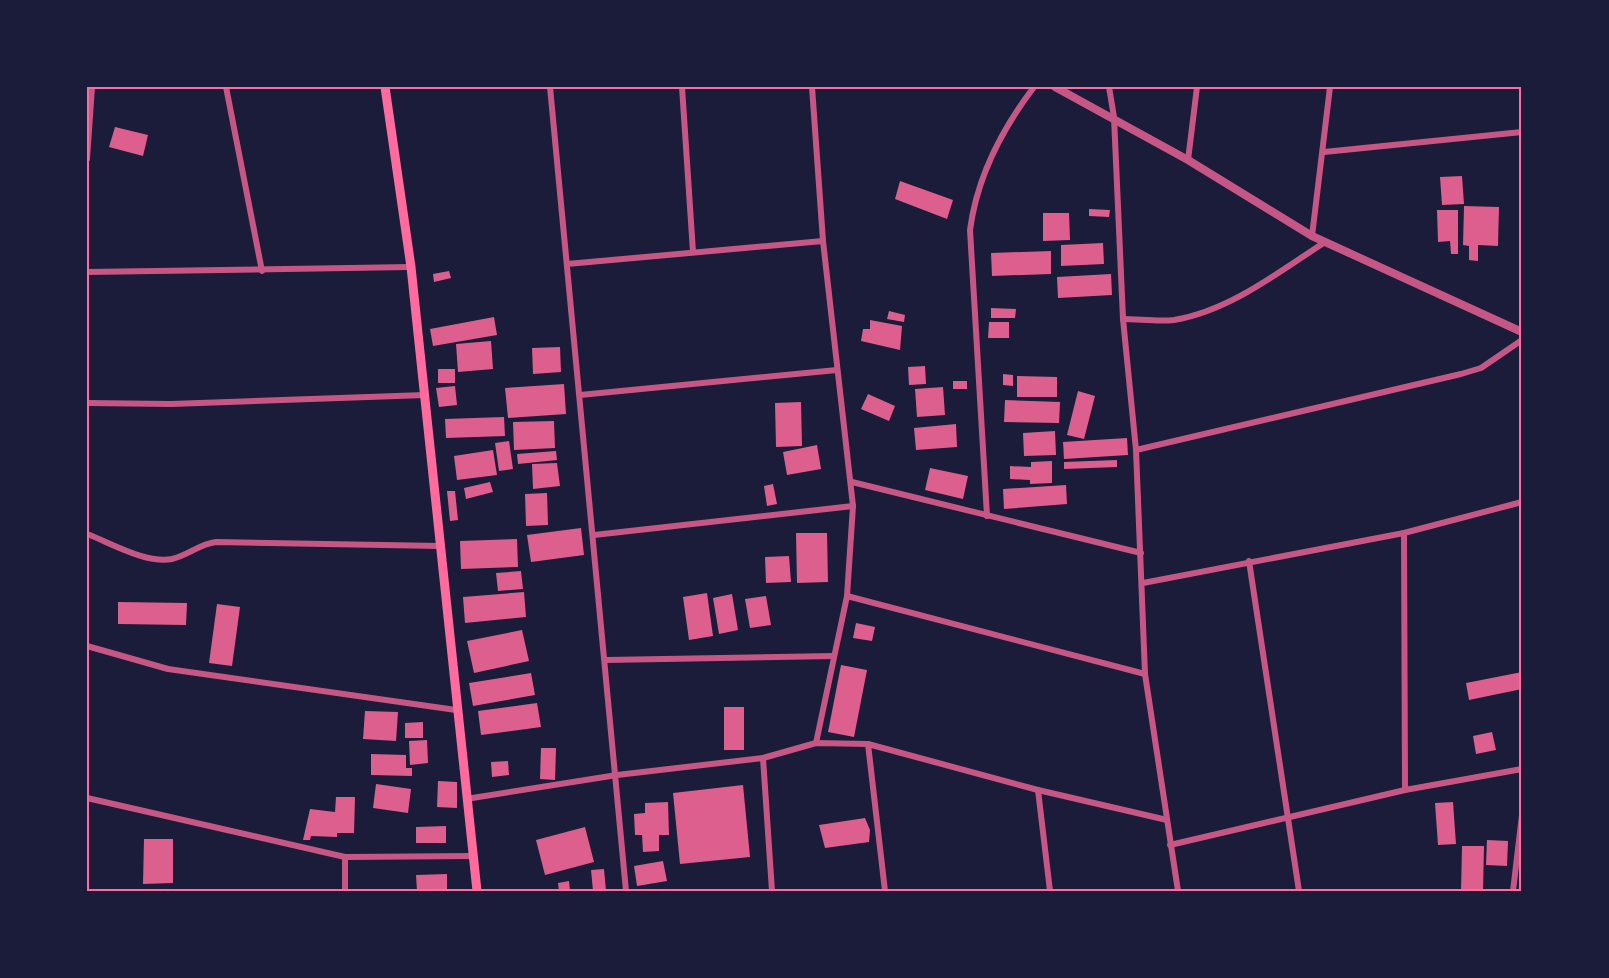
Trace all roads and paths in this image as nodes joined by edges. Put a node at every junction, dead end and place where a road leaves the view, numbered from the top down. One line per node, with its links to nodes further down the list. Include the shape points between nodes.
1 (92, 87): 15 (street)
2 (226, 87): 23 (street)
3 (385, 87): 22 (main road)
4 (550, 87): 21 (street)
5 (682, 87): 20 (street)
6 (812, 87): 18 (street)
7 (1034, 87): 36 (street, via 1012,115 995,149 978,189 970,230)
8 (1055, 87): 12 (street)
9 (1109, 87): 12 (street)
10 (1197, 87): 16 (street)
11 (1330, 87): 14 (street)
12 (1113, 117): 16 (street); 25 (street)
13 (1522, 132): 14 (street)
14 (1324, 152): 17 (street)
15 (87, 159)
16 (1188, 160): 17 (street)
17 (1311, 236): 19 (street)
18 (823, 241): 20 (street); 28 (street)
19 (1325, 242): 25 (street, via 1248,291 1207,311 1173,320); 26 (street)
20 (693, 252): 21 (street)
21 (567, 264): 30 (street)
22 (411, 267): 23 (street); 29 (main road)
23 (262, 271): 24 (street)
24 (87, 272)
25 (1123, 319): 32 (street)
26 (1522, 332)
27 (1522, 340): 32 (street, via 1481,368 1461,374)
28 (837, 370): 30 (street); 33 (street)
29 (425, 395): 31 (street); 40 (main road)
30 (580, 395): 39 (street)
31 (87, 403)
32 (1136, 450): 41 (street)
33 (852, 482): 35 (street); 36 (street)
34 (1522, 502): 37 (street)
35 (853, 506): 39 (street); 44 (street)
36 (987, 516): 41 (street)
37 (1404, 533): 42 (street); 56 (street)
38 (87, 534): 40 (street, via 148,557 169,560 204,543 216,542)
39 (594, 535): 47 (street)
40 (440, 546): 49 (main road)
41 (1141, 553): 43 (street)
42 (1249, 561): 43 (street); 60 (street)
43 (1143, 583): 48 (street)
44 (847, 596): 46 (street); 48 (street)
45 (87, 646): 49 (street, via 168,669)
46 (834, 656): 47 (street); 50 (street)
47 (606, 660): 54 (street)
48 (1145, 674): 61 (street)
49 (456, 710): 58 (main road)
50 (816, 743): 51 (street); 52 (street)
51 (868, 744): 55 (street); 69 (street)
52 (763, 758): 54 (street); 68 (street)
53 (1522, 769): 56 (street)
54 (617, 775): 58 (street); 67 (street)
55 (1038, 790): 61 (street); 70 (street)
56 (1405, 790): 60 (street)
57 (87, 798): 64 (street)
58 (466, 799): 63 (main road)
59 (1522, 815): 73 (street)
60 (1286, 818): 62 (street); 72 (street)
61 (1167, 820): 62 (street)
62 (1170, 845): 71 (street)
63 (472, 856): 64 (street); 66 (main road)
64 (345, 857): 65 (street)
65 (345, 891)
66 (477, 891)
67 (626, 891)
68 (772, 891)
69 (885, 891)
70 (1050, 891)
71 (1178, 891)
72 (1299, 891)
73 (1513, 891)

